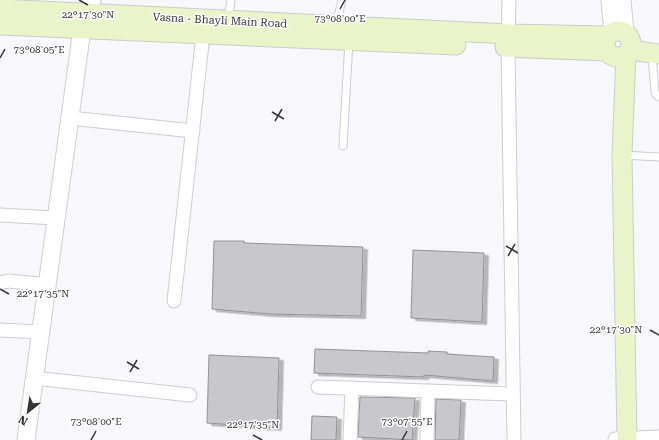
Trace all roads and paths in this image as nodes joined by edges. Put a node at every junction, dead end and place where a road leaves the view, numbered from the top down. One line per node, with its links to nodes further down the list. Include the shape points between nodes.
1 (231, 0): 8 (lane)
2 (342, 0): 10 (lane)
3 (509, 0): 13 (street)
4 (610, 0): 14 (street)
5 (622, 0): 14 (street)
6 (0, 9): 7 (main road, Vasna - Bhayli Main Road)
7 (82, 14): 8 (main road, Vasna - Bhayli Main Road); 9 (main road, Vasna - Bhayli Main Road); 11 (main road, Vasna - Bhayli Main Road); 17 (street); 23 (street)
8 (228, 20): 10 (main road, Vasna - Bhayli Main Road)
9 (0, 25)
10 (336, 26): 13 (main road, Vasna - Bhayli Main Road)
11 (203, 34): 12 (main road, Vasna - Bhayli Main Road); 18 (street)
12 (349, 40): 13 (main road, Vasna - Bhayli Main Road); 19 (lane)
13 (508, 41): 14 (main road, Vasna - Bhayli Main Road); 33 (street)
14 (619, 44): 15 (main road, Vasna - Bhayli Main Road); 20 (main road); 37 (main road)
15 (657, 50): 16 (lane, via 656,93)
16 (659, 97)
17 (70, 118): 18 (street); 23 (street)
18 (193, 131): 26 (street)
19 (343, 146)
20 (622, 155): 21 (lane); 37 (main road)
21 (659, 157)
22 (0, 215): 23 (street)
23 (52, 218): 25 (street); 28 (street)
24 (0, 284): 25 (street, via 8,287)
25 (38, 288): 28 (street)
26 (174, 301)
27 (0, 330): 28 (street)
28 (37, 332): 29 (street); 38 (street)
29 (34, 378): 34 (street); 39 (street)
30 (318, 387): 31 (street)
31 (352, 388): 32 (street); 36 (street)
32 (428, 391): 33 (street); 40 (street)
33 (513, 394): 41 (street)
34 (190, 395)
35 (659, 437): 37 (street)
36 (350, 439)
37 (621, 439)
38 (18, 440)
39 (26, 440)
40 (427, 440)
41 (514, 440)

